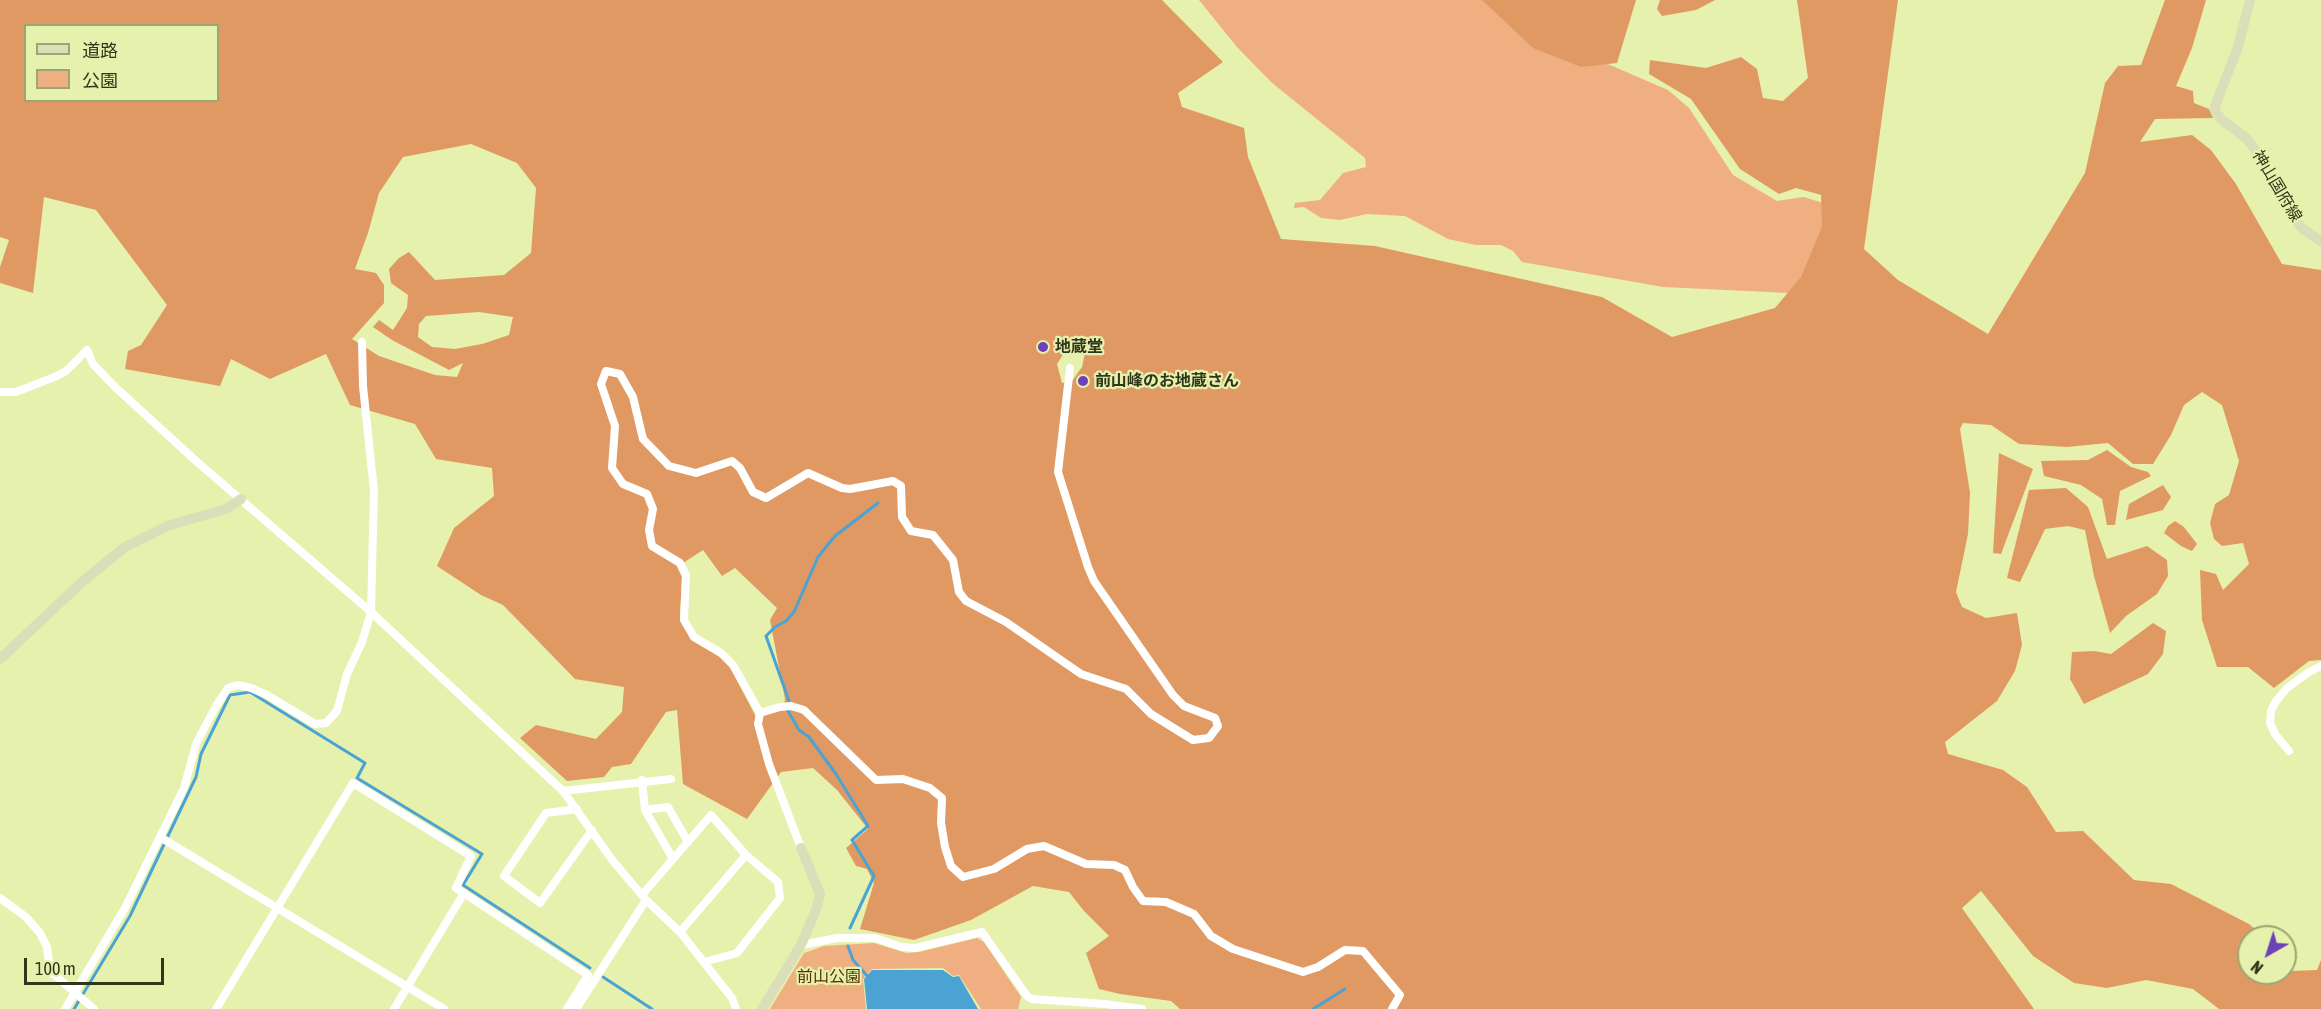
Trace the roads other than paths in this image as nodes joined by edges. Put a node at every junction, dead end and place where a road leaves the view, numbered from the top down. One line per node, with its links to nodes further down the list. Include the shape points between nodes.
1 (2250, 0): 2 (street, 神山国府線, via 2216,112 2261,157 2292,217)
2 (2321, 241)
3 (362, 342): 7 (street, via 374,491)
4 (1070, 368): 10 (street, via 1058,472 1088,567 1173,695 1184,706 1215,718 1218,726 1209,738 1192,740 1151,714 1126,689 1081,674 1006,622 966,601 959,592 953,560 933,535 910,531 902,517 901,486 893,481 850,489 808,473 766,498 753,492 732,461 696,473 669,466 643,439 633,397 620,374 606,371 601,384 615,426 612,468 623,484 647,494 653,509 649,530 652,546 680,563 686,575 684,620 694,637 733,665)
5 (0, 392): 6 (street, via 16,392 57,376 87,350 93,364 114,386)
6 (241, 499): 7 (street); 8 (street, via 226,509 170,525 125,547)
7 (371, 612): 14 (street); 18 (street, via 337,711 326,723 315,724 251,688 228,688 196,744 184,788)
8 (0, 659)
9 (2321, 666): 11 (street, via 2287,688 2271,711 2270,723)
10 (760, 713): 20 (street, via 758,724 769,764); 42 (street, via 780,707 800,708 876,780 903,779 930,788 942,798 945,847 951,866 963,877 994,869 1028,849 1044,846 1086,864 1114,865 1125,870 1143,901 1166,902 1194,914 1211,936 1233,949 1303,972 1318,968 1345,950 1363,951 1400,995)
11 (2289, 751)
12 (672, 779): 13 (street)
13 (642, 780): 14 (street); 16 (street)
14 (563, 790): 15 (street)
15 (577, 809): 17 (street); 17 (street, via 546,813 504,876 540,903)
16 (645, 810): 19 (street, via 668,807); 22 (street)
17 (592, 830): 25 (street)
18 (160, 837): 26 (street); 31 (street, via 125,908)
19 (688, 842): 21 (street, via 711,816); 22 (street)
20 (801, 848): 28 (street, via 820,894)
21 (746, 855): 27 (street); 29 (street, via 778,882 780,898 737,953)
22 (673, 859): 25 (street)
23 (464, 893): 26 (street, via 456,888 471,856 353,783); 30 (street); 37 (street, via 588,975)
24 (0, 898): 31 (street, via 40,933 47,947 50,971)
25 (644, 898): 27 (street); 38 (street)
26 (277, 908): 30 (street); 34 (street)
27 (680, 932): 29 (street)
28 (801, 945): 40 (street); 41 (street, via 837,938 875,938 915,948 982,932 1032,999)
29 (704, 962): 39 (street)
30 (407, 987): 35 (street); 36 (street)
31 (75, 994): 32 (street); 33 (street)
32 (65, 1009)
33 (94, 1009)
34 (216, 1009)
35 (394, 1009)
36 (444, 1009)
37 (567, 1009)
38 (576, 1009)
39 (736, 1009)
40 (762, 1009)
41 (1142, 1009)
42 (1392, 1009)

